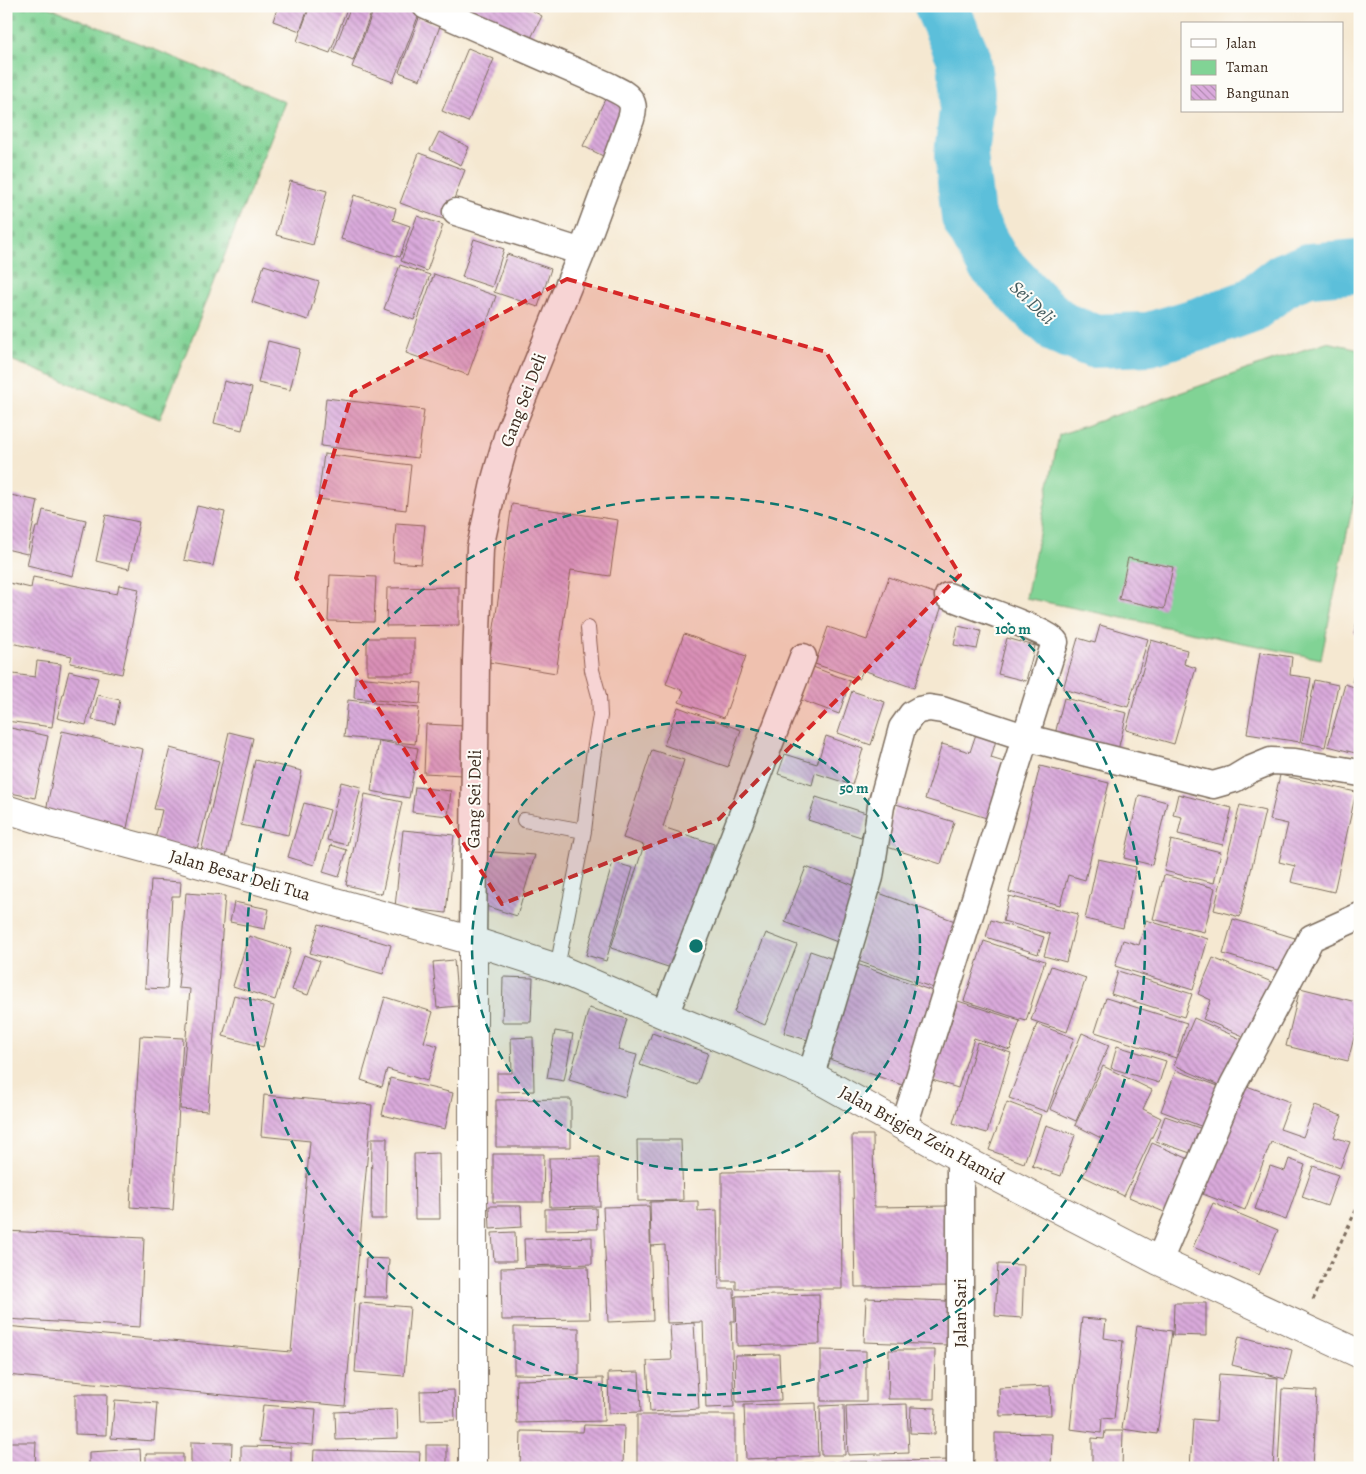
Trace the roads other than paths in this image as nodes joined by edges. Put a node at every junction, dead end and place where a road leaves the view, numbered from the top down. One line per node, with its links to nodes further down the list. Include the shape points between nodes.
1 (426, 6): 3 (street, Gang Sei Deli, via 607,85 631,99 634,111)
2 (456, 212): 3 (street)
3 (582, 252): 13 (street, Gang Sei Deli, via 507,437 480,548)
4 (948, 596): 7 (street, via 1054,640)
5 (588, 628): 11 (lane, via 593,676 601,707)
6 (803, 657): 15 (street)
7 (1024, 737): 8 (street, via 1213,785 1271,761); 16 (street, via 929,708 912,714 902,728 881,806 870,876); 17 (street)
8 (1360, 773)
9 (6, 809): 13 (main road, Jalan Besar Deli Tua)
10 (524, 820): 11 (lane)
11 (584, 831): 14 (lane)
12 (1360, 916): 19 (street, via 1311,938 1306,946 1233,1085)
13 (473, 941): 14 (main road, Jalan Brigjen Zein Hamid); 21 (main road)
14 (557, 968): 15 (main road, Jalan Brigjen Zein Hamid)
15 (665, 1015): 16 (main road, Jalan Brigjen Zein Hamid)
16 (811, 1075): 17 (main road, Jalan Brigjen Zein Hamid)
17 (904, 1126): 18 (main road, Jalan Brigjen Zein Hamid)
18 (960, 1158): 19 (main road, Jalan Brigjen Zein Hamid); 22 (street, Jalan Sari)
19 (1159, 1260): 20 (main road, Jalan Brigjen Zein Hamid)
20 (1360, 1354)
21 (473, 1468)
22 (960, 1468)

